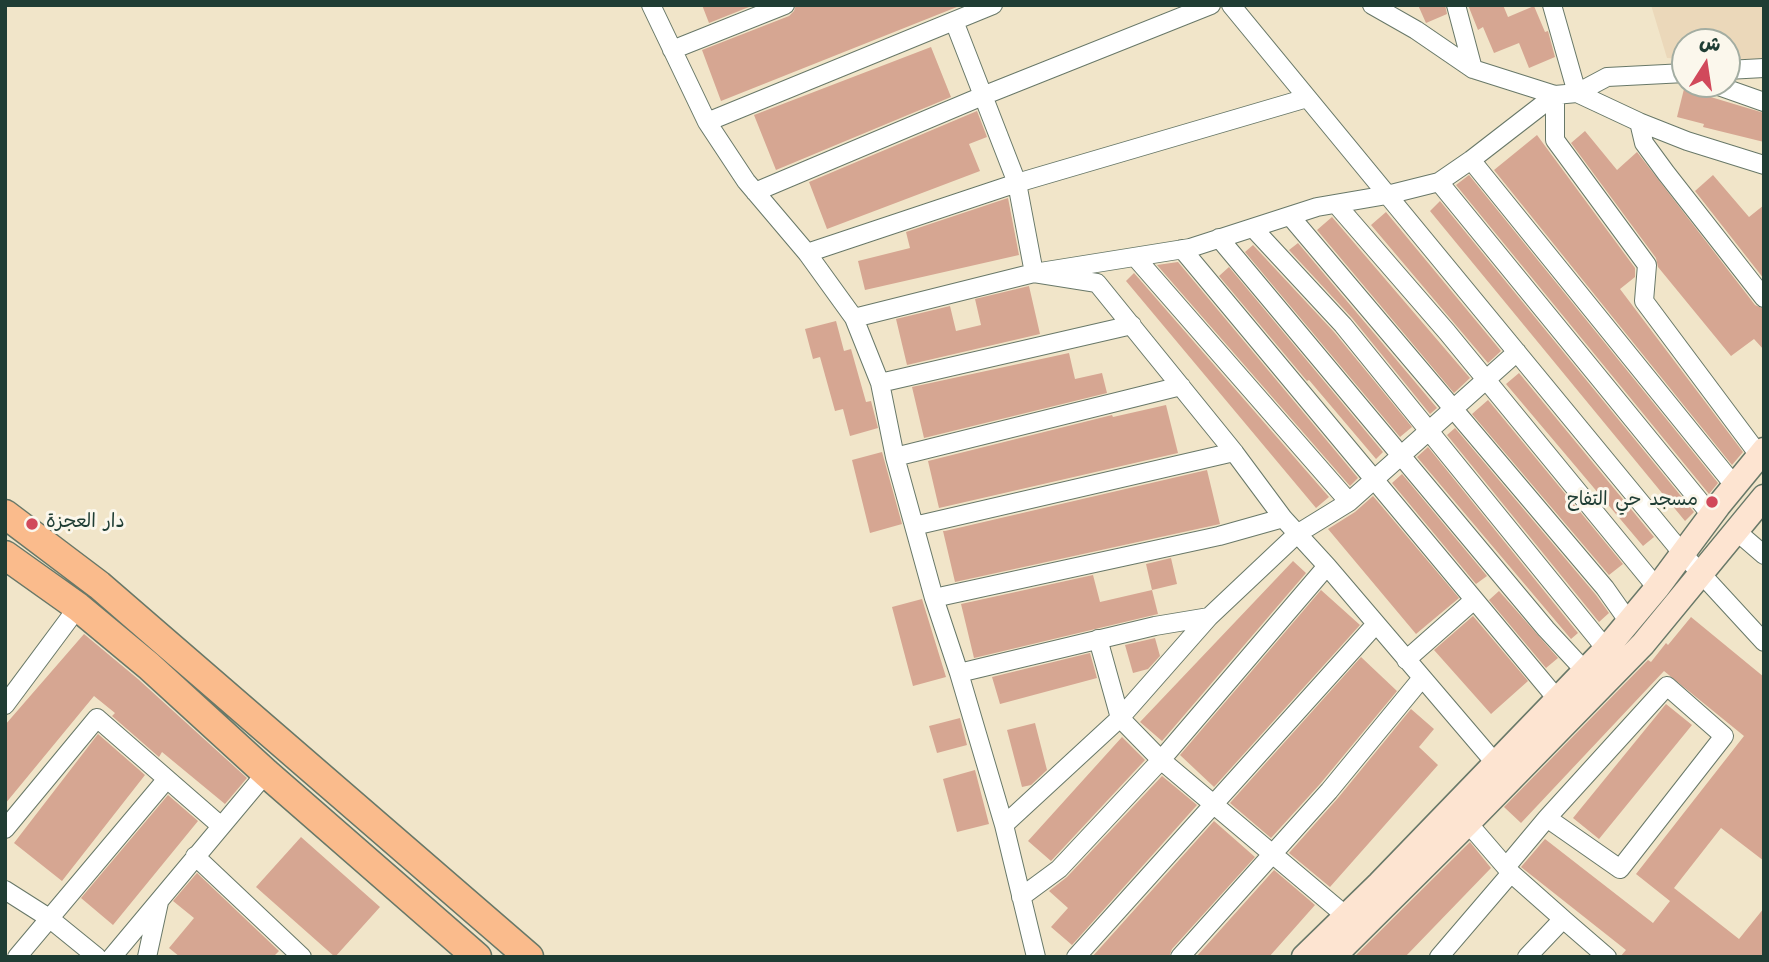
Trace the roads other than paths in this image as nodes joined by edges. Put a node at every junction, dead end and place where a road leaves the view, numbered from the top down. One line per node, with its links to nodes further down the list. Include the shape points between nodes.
1 (651, 5): 10 (street)
2 (785, 5): 10 (street)
3 (993, 5): 9 (street)
4 (1212, 5): 17 (street)
5 (1231, 5): 19 (street)
6 (1372, 5): 12 (street)
7 (1456, 5): 12 (street)
8 (1552, 5): 15 (street)
9 (954, 21): 17 (street); 21 (street)
10 (672, 50): 21 (street)
11 (1764, 68): 13 (street)
12 (1474, 69): 18 (street)
13 (1741, 70)
14 (1671, 75): 15 (street, via 1607,77)
15 (1577, 93): 18 (street); 22 (street)
16 (1741, 94): 20 (street)
17 (985, 95): 26 (street); 27 (street)
18 (1555, 95): 23 (street); 47 (street, via 1555,140 1647,265 1644,300)
19 (1307, 98): 26 (street); 28 (street)
20 (1764, 102)
21 (707, 122): 27 (street)
22 (1639, 122): 24 (street); 37 (street, via 1644,143)
23 (1471, 160): 25 (street); 51 (street)
24 (1764, 165)
25 (1439, 181): 28 (street); 55 (street)
26 (1017, 183): 34 (street); 36 (street)
27 (755, 192): 34 (street)
28 (1387, 195): 29 (street); 40 (street)
29 (1336, 204): 30 (street); 41 (street)
30 (1290, 216): 31 (street); 44 (street)
31 (1253, 228): 32 (street); 45 (street, via 1343,325)
32 (1219, 239): 33 (street); 48 (street)
33 (1182, 249): 35 (street); 50 (street)
34 (807, 253): 38 (street)
35 (1136, 258): 36 (street); 53 (street)
36 (1034, 273): 38 (street); 39 (street, via 1097,283)
37 (1764, 298)
38 (854, 318): 42 (street)
39 (1132, 326): 42 (street); 43 (street)
40 (1517, 352): 41 (street); 60 (street)
41 (1486, 380): 44 (street); 65 (street)
42 (880, 383): 49 (street)
43 (1181, 386): 46 (street); 49 (street)
44 (1454, 408): 45 (street); 70 (street)
45 (1429, 430): 48 (street); 74 (street)
46 (1234, 452): 56 (street); 57 (street)
47 (1761, 453): 51 (main road)
48 (1401, 456): 50 (street); 76 (street)
49 (895, 457): 57 (street)
50 (1374, 480): 53 (street); 67 (street)
51 (1734, 485): 55 (main road)
52 (1764, 497): 58 (main road)
53 (1349, 502): 59 (street)
54 (5, 514): 107 (main road, via 99,585)
55 (1711, 515): 60 (main road)
56 (1283, 518): 59 (street); 66 (street)
57 (915, 526): 66 (street)
58 (1735, 530): 62 (street); 64 (main road)
59 (1297, 534): 63 (street); 69 (street)
60 (1683, 554): 64 (street); 65 (main road)
61 (5, 555): 68 (main road)
62 (1764, 555)
63 (1327, 566): 71 (street); 82 (street)
64 (1700, 573): 73 (street); 87 (main road, via 1643,644)
65 (1657, 588): 70 (main road)
66 (934, 598): 77 (street)
67 (1474, 600): 75 (street); 79 (street)
68 (78, 607): 80 (street); 84 (main road)
69 (1209, 617): 72 (street); 81 (street)
70 (1629, 622): 74 (main road)
71 (1376, 624): 75 (street); 86 (street)
72 (1098, 639): 77 (street); 81 (street)
73 (1764, 642)
74 (1606, 649): 76 (main road)
75 (1406, 660): 78 (street)
76 (1585, 671): 79 (main road)
77 (959, 673): 89 (street)
78 (1422, 678): 83 (street); 92 (street)
79 (1558, 700): 83 (main road)
80 (5, 705)
81 (1120, 718): 82 (street); 89 (street)
82 (1161, 760): 86 (street); 96 (street, via 1059,869)
83 (1496, 764): 87 (main road)
84 (265, 773): 90 (street); 106 (main road)
85 (166, 780): 90 (street); 91 (street, via 97,718); 99 (street)
86 (1214, 805): 92 (street); 109 (street)
87 (1461, 815): 94 (street); 98 (main road); 112 (main road)
88 (1548, 818): 88 (street, via 1620,869 1724,736 1667,686); 94 (street)
89 (1004, 825): 96 (street)
90 (221, 826): 93 (street)
91 (5, 829)
92 (1272, 854): 98 (street); 110 (street)
93 (195, 856): 97 (street); 105 (street)
94 (1508, 870): 100 (street); 113 (street)
95 (5, 890): 99 (street)
96 (1021, 897): 108 (street)
97 (160, 898): 103 (street); 104 (street)
98 (1346, 916): 111 (main road)
99 (49, 918): 101 (street); 102 (street)
100 (1563, 919): 114 (street); 115 (street)
101 (17, 957)
102 (97, 957)
103 (112, 957)
104 (146, 957)
105 (302, 957)
106 (477, 957)
107 (529, 957)
108 (1037, 957)
109 (1076, 957)
110 (1180, 957)
111 (1304, 957)
112 (1333, 957)
113 (1440, 957)
114 (1527, 957)
115 (1607, 957)

